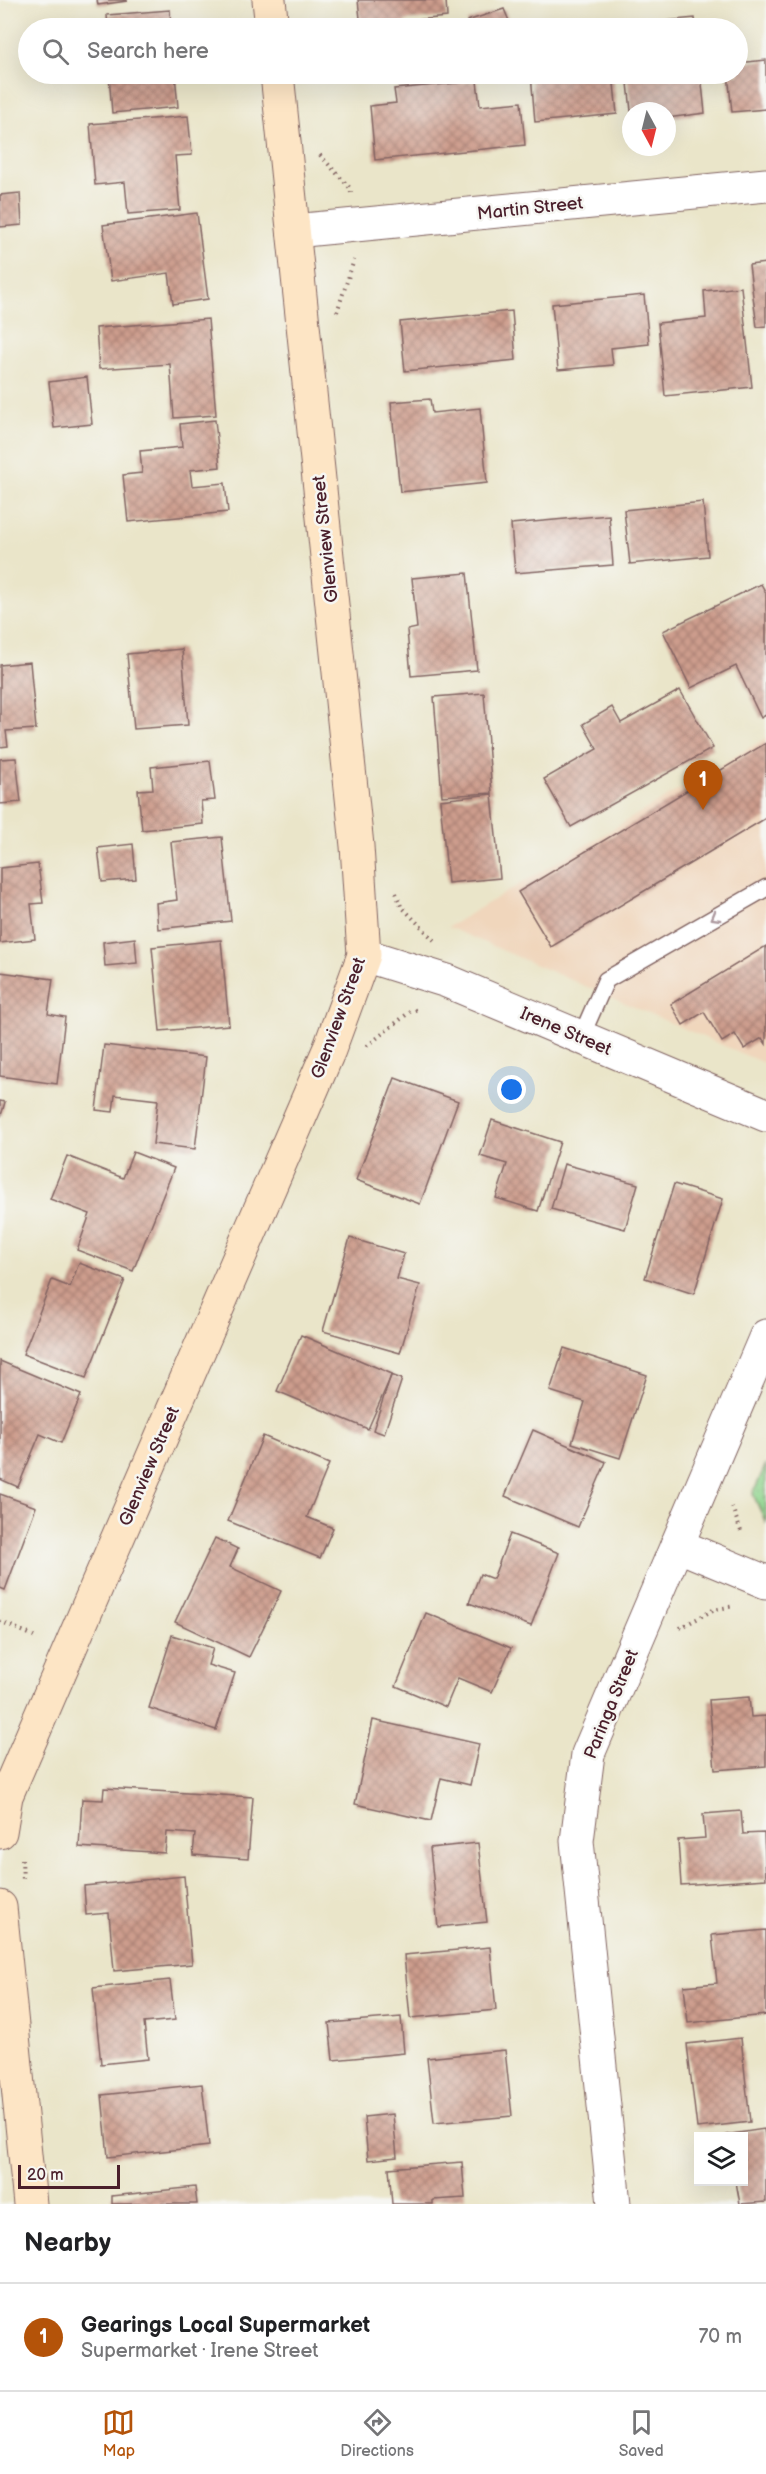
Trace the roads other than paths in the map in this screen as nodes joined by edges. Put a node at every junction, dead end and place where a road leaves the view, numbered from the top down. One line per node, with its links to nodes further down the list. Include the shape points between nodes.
1 (269, 0): 2 (street)
2 (271, 18)
3 (278, 84): 5 (street, Glenview Street)
4 (766, 186): 5 (street, Martin Street)
5 (294, 231): 7 (street, Glenview Street, via 357,846)
6 (766, 888): 8 (lane, one-way to 8, via 606,980)
7 (364, 955): 8 (street, Irene Street, via 447,981); 13 (street, Glenview Street, via 329,1050 6,1796)
8 (581, 1037): 9 (street, Irene Street)
9 (766, 1115)
10 (766, 1336): 11 (street, Paringa Street)
11 (676, 1545): 12 (street); 16 (street, Paringa Street, via 588,1754 577,1841)
12 (766, 1582)
13 (11, 1843)
14 (12, 1898): 15 (street)
15 (30, 2204)
16 (614, 2204)

